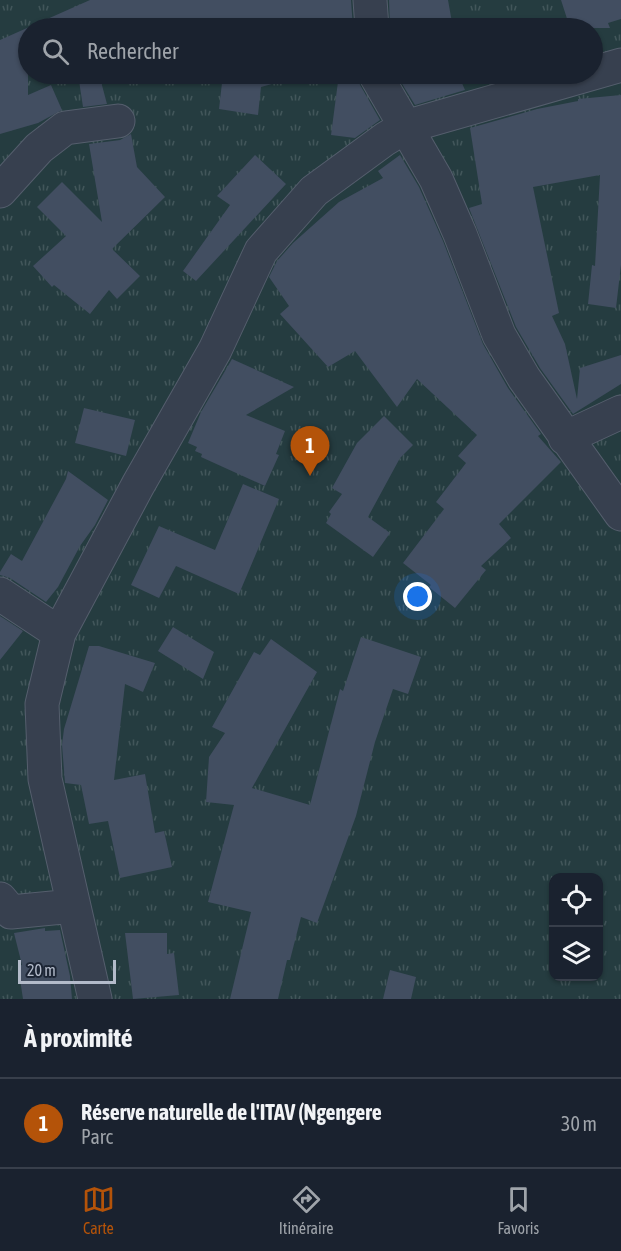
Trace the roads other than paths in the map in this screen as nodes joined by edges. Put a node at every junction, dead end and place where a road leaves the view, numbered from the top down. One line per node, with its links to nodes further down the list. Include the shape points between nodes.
1 (370, 0): 2 (street)
2 (371, 18)
3 (621, 65): 4 (street)
4 (603, 70)
5 (381, 84): 8 (street)
6 (555, 84): 8 (street)
7 (118, 122): 9 (street, via 65,128 39,148)
8 (405, 127): 11 (street, via 436,179 499,335); 14 (street, via 314,191 261,251 215,350)
9 (0, 191)
10 (621, 412): 11 (street)
11 (565, 438): 12 (street)
12 (621, 514)
13 (0, 594): 14 (street)
14 (59, 633): 16 (street, via 42,704 45,779)
15 (0, 899): 16 (street, via 11,912)
16 (73, 906): 17 (street)
17 (95, 999)

